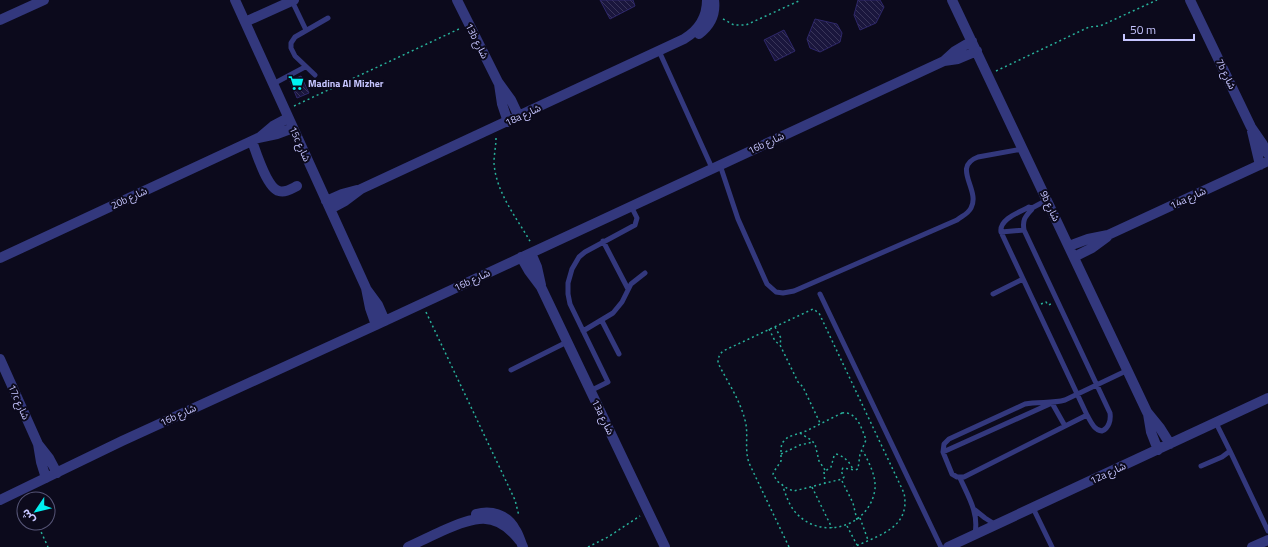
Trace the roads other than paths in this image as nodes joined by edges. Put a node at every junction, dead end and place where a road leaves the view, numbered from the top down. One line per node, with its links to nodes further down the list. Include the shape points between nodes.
1 (44, 0): 11 (street)
2 (235, 0): 12 (street, 15c شارع)
3 (293, 0): 12 (street); 13 (lane)
4 (457, 0): 20 (street, 13b شارع)
5 (707, 0): 9 (street)
6 (714, 0): 9 (street)
7 (952, 0): 14 (street, 9b شارع)
8 (1190, 0): 25 (street, 7b شارع)
9 (710, 14): 15 (street, 18a شارع, via 684,39)
10 (328, 18): 13 (lane)
11 (0, 20)
12 (245, 22): 21 (street, 15c شارع)
13 (306, 30): 18 (lane, via 293,39 291,46 295,56)
14 (972, 41): 16 (street, 9b شارع); 17 (street, 16b شارع, via 954,51)
15 (659, 51): 23 (street, 18a شارع); 31 (lane)
16 (976, 51): 17 (street, 16b شارع, via 958,59); 28 (street, 9b شارع)
17 (944, 61): 31 (street, 16b شارع)
18 (306, 66): 19 (lane); 21 (lane)
19 (315, 75)
20 (498, 82): 23 (street, 13b شارع); 24 (street, 13b شارع)
21 (273, 84): 22 (street, 15c شارع)
22 (286, 114): 26 (street, 15c شارع); 27 (street, 20b شارع)
23 (519, 117): 24 (street, 18a شارع)
24 (508, 122): 34 (street, 18a شارع, via 361,190 342,194)
25 (1251, 127): 29 (street, 7b شارع); 30 (street, 7b شارع)
26 (293, 128): 27 (street, 20b شارع); 34 (street, 15c شارع)
27 (255, 140): 32 (street, via 264,171 275,189 285,192); 44 (street, 20b شارع)
28 (1023, 149): 31 (lane, via 978,157 969,162 966,173 973,201 966,214 783,294 771,289 767,284); 33 (street, 9b شارع)
29 (1268, 154)
30 (1264, 163): 39 (street, 14a شارع)
31 (716, 167): 35 (street, 16b شارع)
32 (297, 186)
33 (1047, 200): 36 (lane); 41 (street, 9b شارع)
34 (328, 205): 49 (street, 15c شارع)
35 (631, 206): 40 (lane, via 637,218 635,225); 42 (street, 16b شارع)
36 (1032, 208): 37 (lane, via 1025,215); 38 (lane, via 1029,207 1005,221)
37 (1024, 230): 38 (lane); 62 (lane)
38 (1001, 232): 47 (lane)
39 (1108, 235): 41 (street, 14a شارع); 43 (street, 14a شارع, via 1092,248)
40 (603, 241): 50 (lane); 56 (lane, via 579,257 569,276 568,299)
41 (1069, 246): 43 (street, 9b شارع)
42 (533, 252): 45 (street, 16b شارع); 48 (street, 13a شارع)
43 (1074, 257): 61 (street, 9b شارع)
44 (0, 258)
45 (521, 258): 48 (street, 13a شارع); 53 (street, 16b شارع)
46 (645, 273): 50 (lane)
47 (1023, 279): 52 (lane); 64 (lane)
48 (541, 287): 57 (street, 13a شارع)
49 (366, 288): 53 (street, 15c شارع); 55 (street, 15c شارع)
50 (628, 289): 54 (lane, via 618,308)
51 (820, 294): 90 (lane)
52 (993, 294)
53 (385, 321): 55 (street, 16b شارع)
54 (602, 321): 56 (lane); 58 (lane)
55 (376, 325): 77 (street, 16b شارع)
56 (584, 331): 63 (lane, via 608,382)
57 (567, 342): 60 (lane); 63 (street, 13a شارع)
58 (619, 354)
59 (0, 359): 71 (street, 17c شارع)
60 (511, 370)
61 (1128, 370): 62 (lane); 67 (street, 9b شارع)
62 (1097, 384): 64 (lane); 68 (lane, via 1110,413 1107,428 1097,430)
63 (590, 391): 89 (street, 13a شارع)
64 (1078, 394): 66 (lane); 68 (lane)
65 (1268, 398): 69 (street, 12a شارع)
66 (1052, 403): 70 (lane); 75 (lane); 75 (lane, via 1025,404 949,439 944,444)
67 (1147, 412): 72 (street, 9b شارع); 73 (street, 9b شارع)
68 (1088, 415): 70 (lane)
69 (1216, 423): 72 (street, 12a شارع); 74 (lane)
70 (1065, 426): 79 (lane)
71 (38, 444): 77 (street, 17c شارع, via 50,458); 78 (street, 17c شارع)
72 (1170, 444): 73 (street, 12a شارع)
73 (1158, 450): 81 (street, 12a شارع)
74 (1230, 450): 76 (lane, via 1222,457); 84 (lane)
75 (942, 452): 79 (lane, via 952,474)
76 (1201, 466)
77 (57, 473): 78 (street, 16b شارع)
78 (46, 478): 80 (street, 16b شارع)
79 (960, 478): 82 (lane)
80 (0, 500)
81 (1033, 508): 83 (street, 12a شارع); 92 (lane)
82 (974, 510): 83 (lane); 85 (lane)
83 (996, 524): 85 (street, 12a شارع)
84 (1268, 531)
85 (975, 534): 91 (street, 12a شارع)
86 (1268, 540): 93 (street)
87 (521, 544): 88 (street, via 512,531 490,512 476,514)
88 (408, 547)
89 (665, 547)
90 (941, 547)
91 (948, 547)
92 (1052, 547)
93 (1252, 547)

